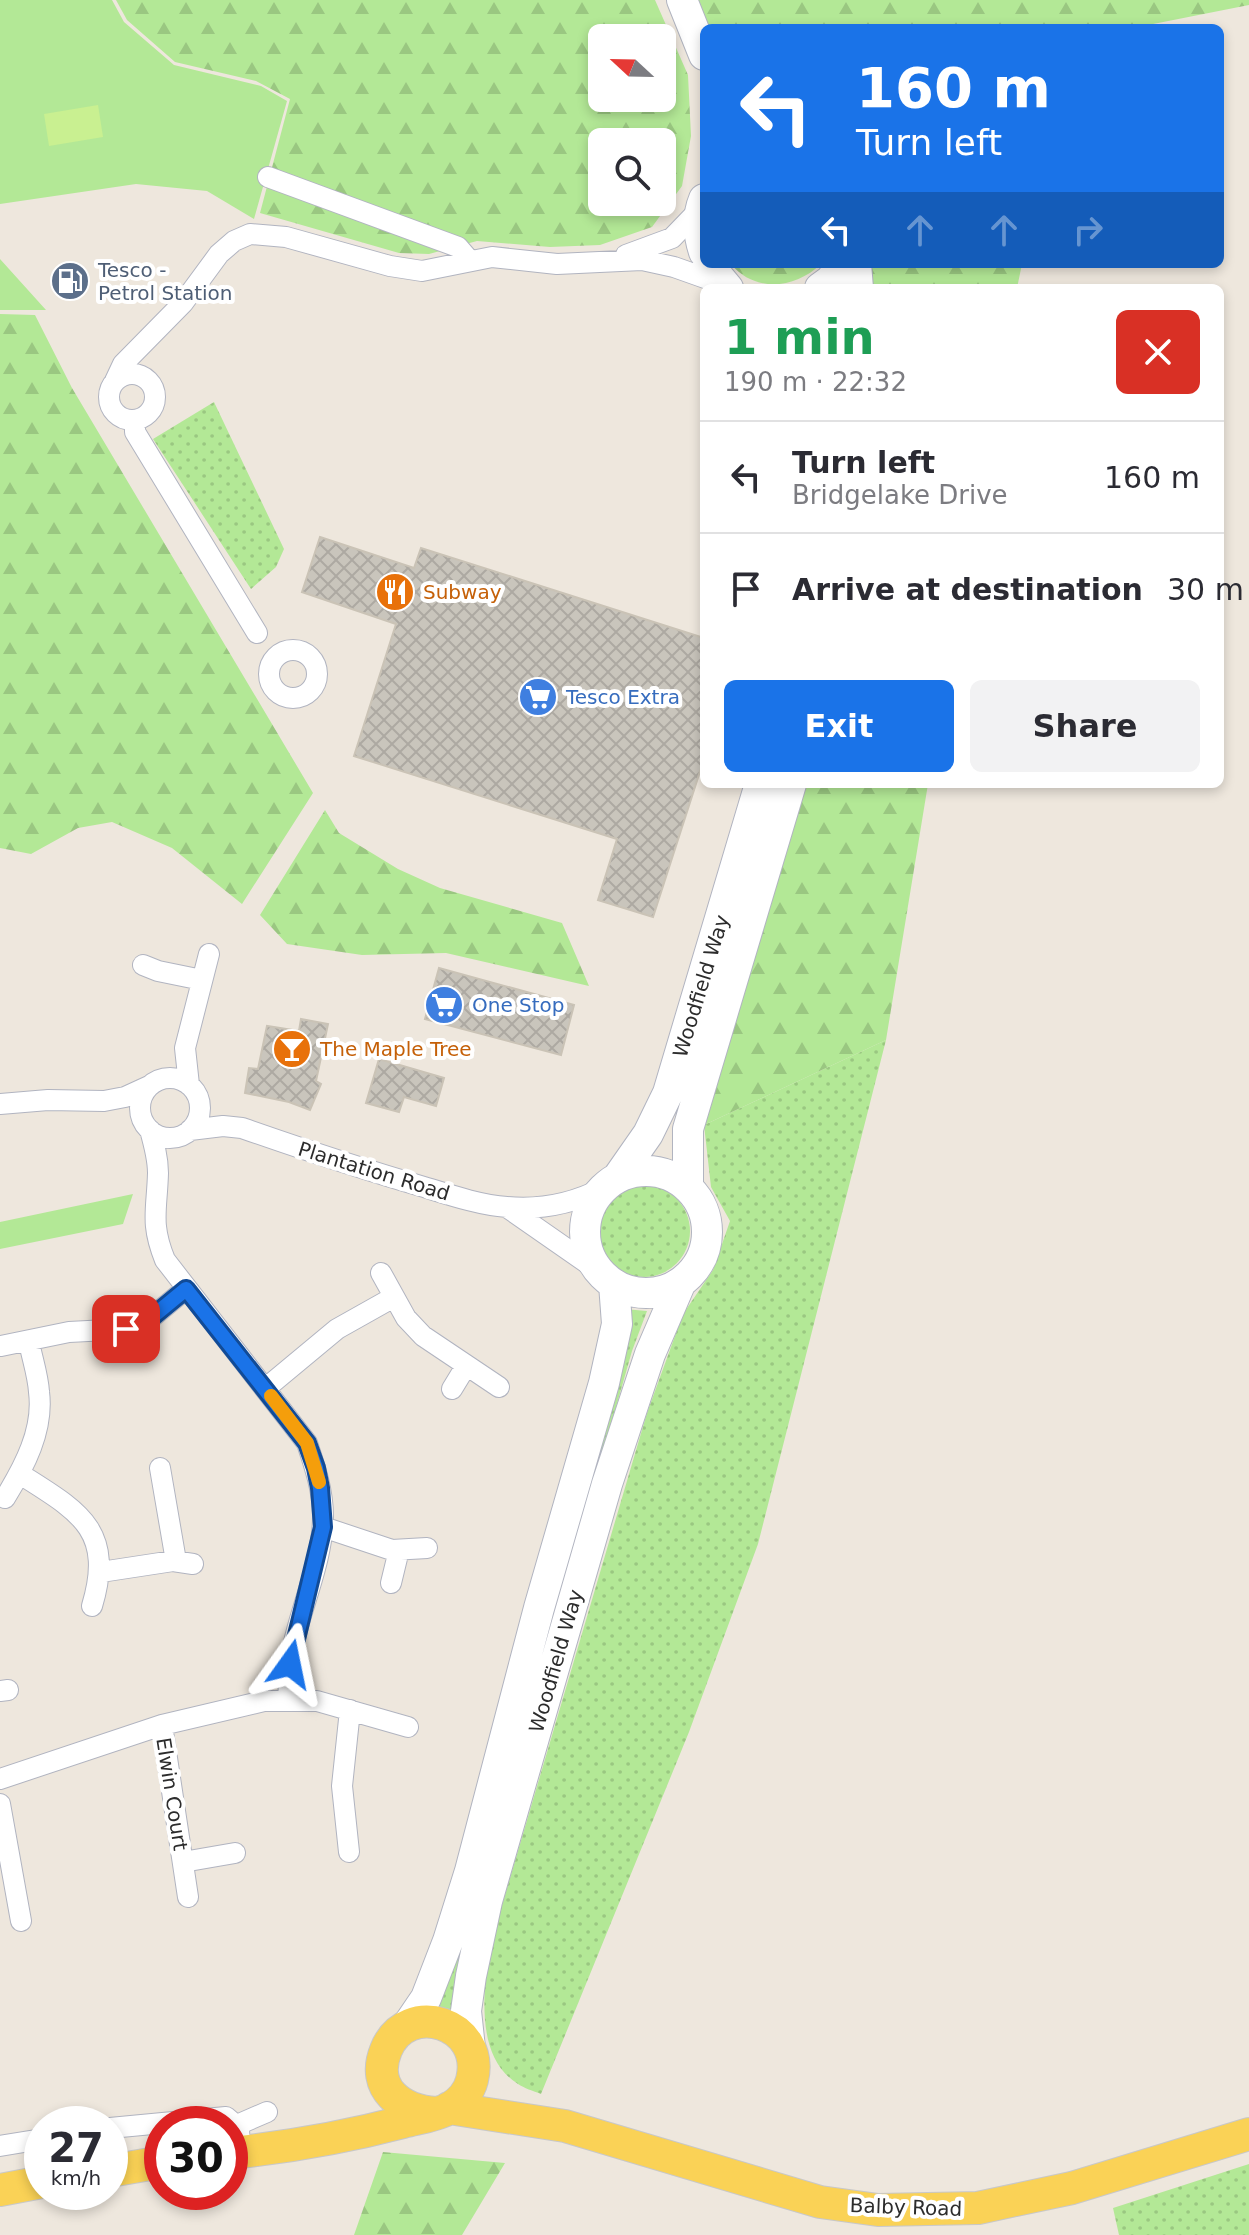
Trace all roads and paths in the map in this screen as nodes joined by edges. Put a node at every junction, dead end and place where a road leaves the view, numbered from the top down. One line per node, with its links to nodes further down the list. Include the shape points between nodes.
1 (682, 0): 2 (street)
2 (700, 51)
3 (268, 177): 7 (street, via 458,247)
4 (700, 206): 8 (street, via 672,238)
5 (700, 220): 6 (street)
6 (700, 241)
7 (470, 261): 8 (street, via 492,257 557,264); 12 (street, via 422,271 286,237 250,234 219,254)
8 (603, 262): 10 (street, via 642,260)
9 (838, 268): 11 (street)
10 (721, 279)
11 (826, 284)
12 (148, 341): 13 (street, via 123,364); 14 (street, via 142,359)
13 (115, 381): 14 (street, via 136,374); 15 (street, via 110,405 118,415)
14 (151, 382): 15 (street, via 154,406)
15 (135, 420): 16 (street, via 135,432)
16 (257, 633): 17 (street); 18 (street)
17 (292, 650): 18 (street, via 273,660); 18 (street, via 314,662 317,677 311,690 288,697 274,687)
18 (269, 675)
19 (759, 788): 33 (street, Woodfield Way, via 668,1093 648,1134)
20 (790, 788): 34 (street, Woodfield Way, via 688,1129)
21 (209, 954): 23 (street)
22 (143, 965): 23 (street)
23 (202, 980): 24 (street)
24 (185, 1048): 25 (street); 26 (street)
25 (155, 1083): 26 (street, via 176,1079); 27 (street); 29 (street, via 140,1105)
26 (192, 1089): 30 (street, Plantation Road); 31 (street, via 199,1113)
27 (104, 1101): 28 (street); 29 (street)
28 (0, 1104)
29 (147, 1126): 31 (street, via 169,1138); 32 (street)
30 (242, 1128): 31 (street, Plantation Road); 35 (street, Plantation Road, via 388,1177)
31 (186, 1133): 32 (street)
32 (158, 1174): 39 (street, via 157,1241)
33 (610, 1182): 34 (street, via 638,1170 660,1171); 35 (street, Plantation Road, via 580,1199); 37 (street, via 594,1199 585,1235 588,1251)
34 (688, 1187): 38 (street, via 707,1224 705,1248)
35 (508, 1208): 37 (street, Plantation Road)
36 (381, 1273): 40 (street)
37 (605, 1277): 38 (street, via 627,1290 648,1293); 68 (street, Woodfield Way, via 617,1324 604,1383 470,1871 426,1998)
38 (681, 1282): 69 (street, Woodfield Way, via 650,1354 607,1484 487,1901 466,2011)
39 (186, 1289): 41 (street, via 146,1322 126,1329 69,1332); 45 (street)
40 (394, 1297): 43 (street, via 423,1336); 45 (street, via 337,1329)
41 (29, 1342): 42 (street); 48 (street, via 39,1410)
42 (1, 1346)
43 (466, 1366): 44 (street); 46 (street)
44 (499, 1387)
45 (266, 1388): 50 (street, via 307,1443 320,1488)
46 (452, 1389)
47 (160, 1468): 53 (street, via 185,1562)
48 (20, 1474): 49 (street); 53 (street, via 82,1517 91,1530)
49 (5, 1498)
50 (323, 1527): 52 (street); 56 (street, via 294,1640)
51 (427, 1548): 52 (street)
52 (399, 1550): 54 (street)
53 (101, 1572): 55 (street)
54 (391, 1583)
55 (92, 1606)
56 (288, 1701): 57 (street, via 317,1701); 58 (street, via 264,1701)
57 (350, 1710): 59 (street); 62 (street, via 342,1786)
58 (162, 1725): 60 (street); 64 (street, Elwin Court)
59 (408, 1727)
60 (0, 1779)
61 (0, 1804): 65 (street)
62 (349, 1852)
63 (235, 1853): 64 (street, Elwin Court)
64 (183, 1862): 66 (street, Elwin Court)
65 (7, 1873): 67 (street)
66 (188, 1897)
67 (21, 1921)
68 (407, 2026): 69 (main road, via 441,2023 459,2032); 70 (main road, via 386,2050)
69 (472, 2053): 71 (main road, via 470,2086 463,2098); 73 (main road, via 495,2090 513,2104)
70 (384, 2080): 71 (main road, via 400,2104 416,2112); 76 (main road, via 368,2109)
71 (443, 2111): 73 (main road); 76 (main road)
72 (267, 2112): 74 (street)
73 (565, 2126): 75 (main road, Balby Road, via 820,2202 892,2210 978,2208 1072,2188)
74 (248, 2132)
75 (1249, 2134)
76 (324, 2141): 78 (main road)
77 (24, 2142): 79 (street)
78 (248, 2144)
79 (0, 2146)
80 (24, 2185): 81 (main road)
81 (0, 2190)

